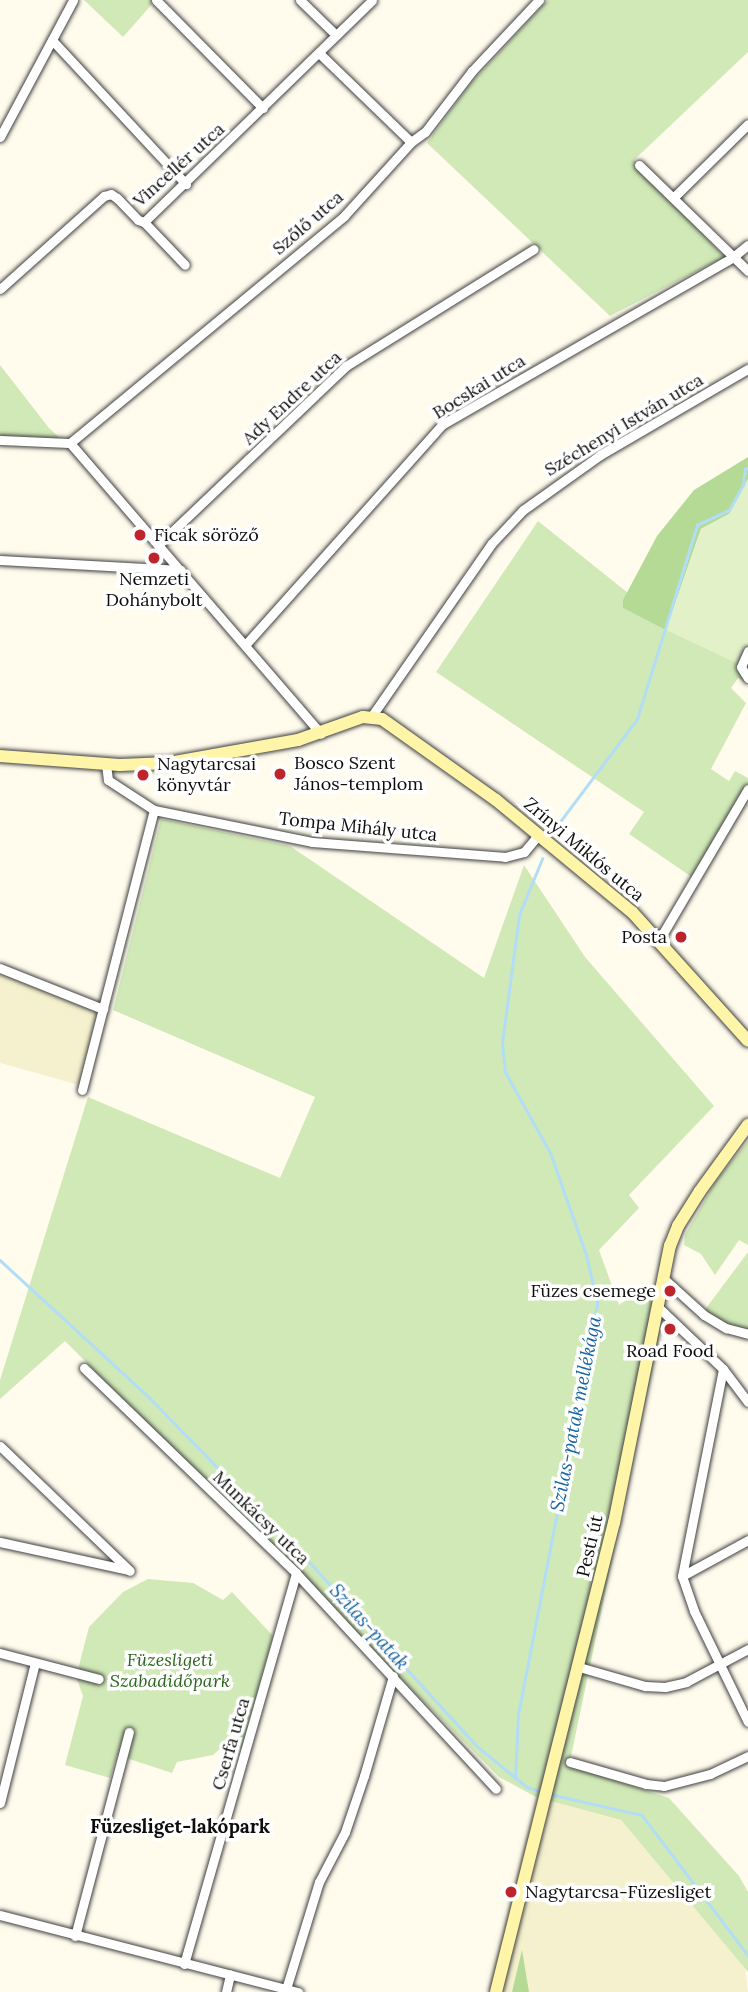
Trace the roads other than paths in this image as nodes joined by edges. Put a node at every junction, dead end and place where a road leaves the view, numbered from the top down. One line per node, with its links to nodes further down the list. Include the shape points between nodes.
1 (74, 0): 7 (street)
2 (156, 0): 9 (street)
3 (300, 0): 6 (street)
4 (372, 0): 6 (street, Vincellér utca)
5 (540, 0): 12 (street, Szőlő utca, via 472,71 425,132)
6 (336, 35): 8 (street, Vincellér utca)
7 (52, 40): 11 (street); 14 (street)
8 (319, 53): 9 (street, Vincellér utca); 12 (street)
9 (263, 108): 14 (street, Vincellér utca)
10 (748, 124): 15 (street)
11 (0, 138)
12 (411, 142): 25 (street, Szőlő utca, via 344,216)
13 (639, 165): 15 (street)
14 (186, 184): 16 (street, Vincellér utca)
15 (673, 198): 19 (street)
16 (144, 222): 20 (street); 22 (street, Vincellér utca, via 111,194 104,197)
17 (748, 245): 19 (street, Bocskai utca)
18 (534, 249): 26 (street, Ady Endre utca, via 346,366)
19 (733, 257): 21 (street); 29 (street, Bocskai utca, via 443,424)
20 (185, 265)
21 (748, 271)
22 (2, 284)
23 (748, 369): 32 (street, Széchenyi István utca, via 600,455 523,510 492,543)
24 (0, 440): 25 (street)
25 (70, 443): 26 (street)
26 (158, 545): 28 (street)
27 (0, 560): 28 (street)
28 (181, 570): 29 (street)
29 (246, 644): 33 (street)
30 (748, 651): 31 (street, via 741,667)
31 (748, 678)
32 (371, 717): 33 (main road, via 356,718); 38 (main road, Zrínyi Miklós utca, via 394,727)
33 (321, 734): 35 (main road, via 169,763)
34 (0, 756): 35 (main road)
35 (106, 764): 37 (street, Tompa Mihály utca, via 108,780)
36 (748, 789): 39 (street)
37 (154, 810): 38 (street, Tompa Mihály utca, via 312,842 475,855 505,857 524,852); 41 (street)
38 (541, 836): 39 (main road, Zrínyi Miklós utca)
39 (659, 940): 42 (main road, Zrínyi Miklós utca)
40 (0, 968): 41 (street)
41 (103, 1009): 43 (street)
42 (748, 1041)
43 (82, 1090)
44 (748, 1125): 45 (main road, Pesti út, via 678,1226)
45 (663, 1277): 46 (main road, Pesti út); 47 (street, via 704,1315)
46 (657, 1306): 49 (street); 60 (main road, Pesti út, via 614,1523)
47 (748, 1334)
48 (84, 1368): 54 (street, Munkácsy utca)
49 (723, 1369): 50 (street); 55 (street)
50 (748, 1402)
51 (0, 1446): 53 (street, via 130,1571)
52 (748, 1540): 55 (street)
53 (0, 1542)
54 (296, 1573): 61 (street, Munkácsy utca); 71 (street, Cserfa utca)
55 (682, 1576): 59 (street)
56 (748, 1649): 59 (street)
57 (0, 1653): 58 (street)
58 (35, 1663): 62 (street); 68 (street)
59 (719, 1664): 60 (street, via 686,1682 664,1687); 63 (street)
60 (579, 1667): 76 (main road, Pesti út)
61 (393, 1676): 67 (street, Munkácsy utca); 73 (street, via 345,1832 319,1882)
62 (99, 1679)
63 (748, 1722)
64 (129, 1732): 70 (street)
65 (748, 1756): 66 (street, via 710,1774 664,1786)
66 (570, 1762)
67 (496, 1789)
68 (0, 1802)
69 (0, 1915): 70 (street)
70 (75, 1936): 71 (street)
71 (184, 1964): 72 (street)
72 (230, 1974): 73 (street); 74 (street)
73 (286, 1989): 75 (street)
74 (226, 1992)
75 (298, 1992)
76 (496, 1992)

